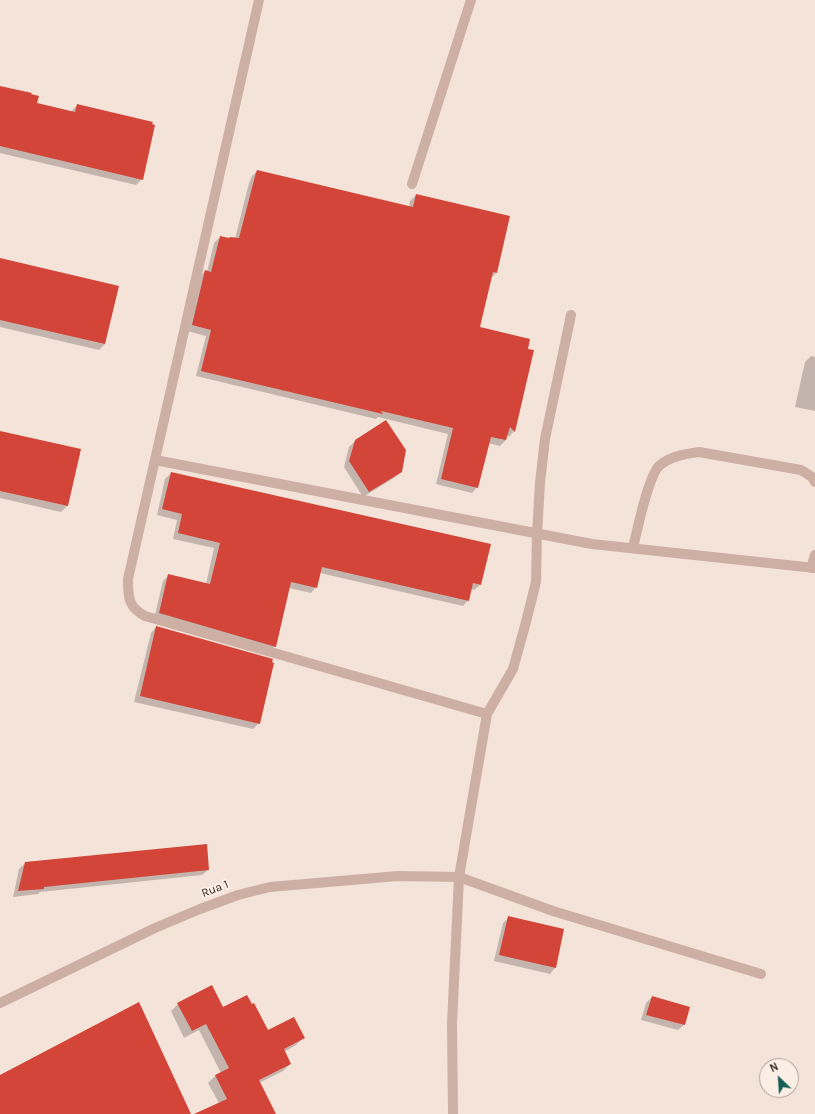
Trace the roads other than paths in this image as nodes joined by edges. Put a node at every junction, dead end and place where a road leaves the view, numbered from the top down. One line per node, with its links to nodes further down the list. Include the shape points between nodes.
1 (259, 0): 5 (street)
2 (471, 0): 3 (street)
3 (412, 184)
4 (571, 315): 7 (street, via 545,439)
5 (155, 460): 7 (street); 11 (street, via 128,579 128,596 138,612)
6 (815, 482): 8 (street, via 801,470 699,452 670,459 658,467 652,479)
7 (537, 534): 8 (street); 11 (street, via 536,582 513,669)
8 (633, 548): 10 (street)
9 (815, 556): 10 (street)
10 (813, 568)
11 (487, 714): 12 (street)
12 (460, 877): 13 (street, Rua 1, via 553,911); 14 (street, Rua 1, via 398,876 270,887 238,895 155,928); 15 (street, via 452,1024)
13 (762, 974)
14 (0, 1004)
15 (453, 1114)

